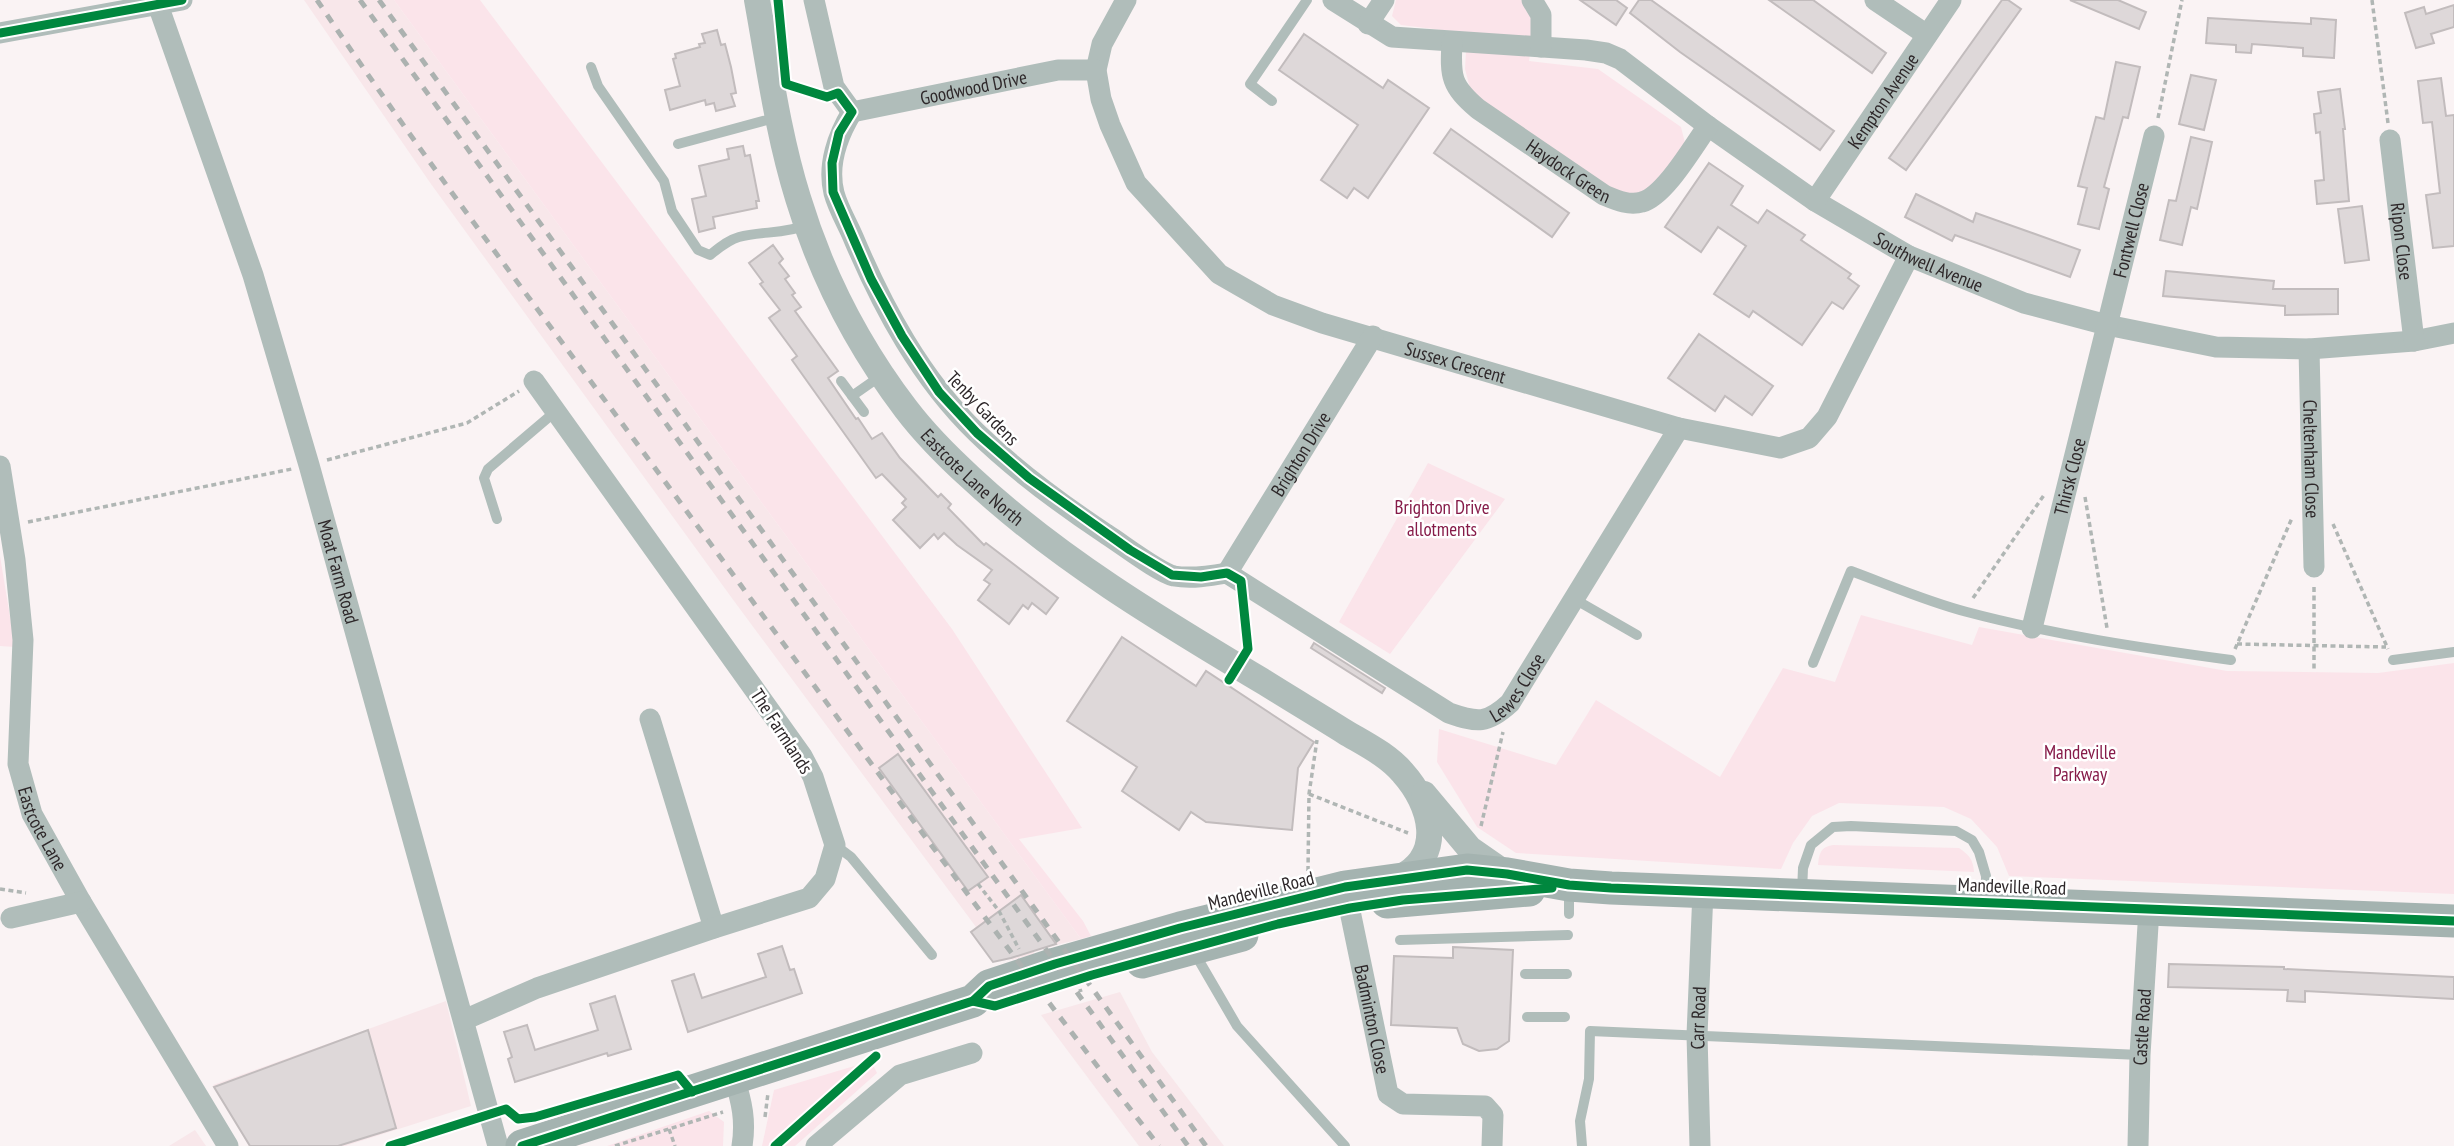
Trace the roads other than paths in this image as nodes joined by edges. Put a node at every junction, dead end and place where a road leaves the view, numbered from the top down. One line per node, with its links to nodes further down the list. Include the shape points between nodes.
1 (182, 0): 11 (street)
2 (757, 0): 22 (street, Eastcote Lane North)
3 (814, 0): 21 (street, via 834,87)
4 (1126, 0): 19 (street, Sussex Crescent, via 1102,44)
5 (1307, 0): 20 (lane, via 1250,84)
6 (1333, 0): 13 (street, Southwell Avenue)
7 (1384, 0): 13 (street)
8 (1532, 0): 17 (street, via 1541,15)
9 (1875, 0): 15 (street)
10 (1951, 0): 15 (street, Kempton Avenue)
11 (158, 5): 12 (street); 75 (street, Moat Farm Road, via 253,275)
12 (76, 10): 14 (street)
13 (1368, 24): 16 (street, Southwell Avenue, via 1392,37)
14 (0, 33)
15 (1927, 35): 27 (street, Kempton Avenue)
16 (1451, 42): 17 (street, Southwell Avenue); 23 (street, Haydock Green, via 1451,68 1459,92 1604,195 1624,203 1644,202 1661,190)
17 (1541, 47): 23 (street, Southwell Avenue, via 1606,53 1620,59)
18 (591, 67): 28 (lane, via 598,86 664,181 672,211 698,250 710,255 741,237 794,231)
19 (1096, 70): 21 (street, Goodwood Drive, via 1058,70); 32 (street, Sussex Crescent, via 1110,125 1136,183 1219,274 1273,305)
20 (1272, 101)
21 (852, 112): 45 (street, Tenby Gardens, via 839,133 832,163 833,192 871,279 939,392 1029,478 1130,550 1172,575)
22 (778, 117): 26 (lane); 28 (street, Eastcote Lane North)
23 (1708, 126): 27 (street, Southwell Avenue)
24 (2154, 136): 30 (street, Fontwell Close)
25 (2390, 140): 33 (street, Ripon Close)
26 (678, 144)
27 (1815, 201): 29 (street, Southwell Avenue)
28 (807, 225): 35 (street, Eastcote Lane North, via 827,276)
29 (1909, 256): 30 (street, Southwell Avenue, via 2024,303); 41 (street, Sussex Crescent, via 1827,417 1809,438 1780,448)
30 (2107, 325): 34 (street, Southwell Avenue, via 2216,347); 47 (street, Thirsk Close)
31 (2454, 333): 33 (street, Southwell Avenue)
32 (1373, 336): 41 (street, Sussex Crescent); 45 (street, Brighton Drive)
33 (2414, 341): 34 (street, Southwell Avenue)
34 (2309, 349): 44 (street, Cheltenham Close)
35 (881, 375): 38 (lane); 54 (street, Eastcote Lane North, via 945,454 1052,546 1391,760)
36 (534, 381): 39 (street, The Farmlands)
37 (841, 381): 38 (lane)
38 (852, 396): 40 (lane)
39 (556, 411): 43 (lane, via 488,469 484,478); 55 (street, The Farmlands, via 802,756)
40 (864, 412)
41 (1679, 428): 46 (street, Lewes Close)
42 (0, 466): 61 (street, Eastcote Lane, via 23,640 19,764 32,814)
43 (497, 519)
44 (2314, 567)
45 (1227, 573): 46 (street, Lewes Close, via 1449,713 1474,721 1494,717 1510,703)
46 (1576, 600): 48 (lane)
47 (2032, 628): 50 (lane); 52 (lane, via 1964,611 1850,571)
48 (1637, 635)
49 (2454, 652): 51 (lane)
50 (2231, 660)
51 (2393, 660)
52 (1814, 663)
53 (650, 719): 66 (street)
54 (1410, 781): 56 (street, Eastcote Lane North, via 1426,809); 56 (street, Eastcote Lane North, via 1435,806 1451,844 1451,862)
55 (835, 845): 66 (street, via 825,879 809,898); 70 (lane)
56 (1438, 870): 59 (main road, Mandeville Road); 60 (main road, Mandeville Road); 60 (main road, Mandeville Road, via 1507,874)
57 (1703, 891): 58 (main road, Mandeville Road); 60 (main road, Mandeville Road); 76 (street, Carr Road)
58 (1802, 896): 62 (main road, Mandeville Road); 62 (lane, via 1803,868 1811,845 1833,827 1851,826 1956,831 1972,840 1986,876)
59 (1347, 898): 69 (main road, Mandeville Road, via 1278,924); 69 (main road, Mandeville Road, via 1308,897); 88 (street, Badminton Close, via 1388,1094 1403,1104 1485,1106 1493,1115)
60 (1569, 900)
61 (81, 902): 64 (street); 81 (street, Eastcote Lane)
62 (1986, 903): 63 (main road, Mandeville Road)
63 (2149, 909): 65 (main road, Mandeville Road); 78 (street, Castle Road)
64 (11, 918)
65 (2454, 921)
66 (714, 928): 75 (street, via 537,988)
67 (1568, 935): 68 (lane)
68 (1401, 940)
69 (1171, 947): 79 (main road, Mandeville Road, via 1055,964 986,998); 87 (lane, via 1198,962 1237,1026)
70 (932, 954)
71 (1525, 974): 72 (lane)
72 (1567, 974)
73 (1527, 1017): 74 (lane)
74 (1565, 1017)
75 (464, 1020): 80 (street, Moat Farm Road)
76 (1697, 1035): 78 (lane); 89 (lane, via 1590,1031); 90 (street, Carr Road)
77 (972, 1054): 86 (street, via 900,1075)
78 (2140, 1055): 91 (street, Castle Road)
79 (734, 1078): 84 (main road, Mandeville Road); 85 (street, via 743,1106)
80 (488, 1114): 82 (lane); 83 (street, Moat Farm Road)
81 (228, 1146)
82 (390, 1146)
83 (498, 1146)
84 (522, 1146)
85 (742, 1146)
86 (816, 1146)
87 (1345, 1146)
88 (1492, 1146)
89 (1581, 1146)
90 (1700, 1146)
91 (2138, 1146)

